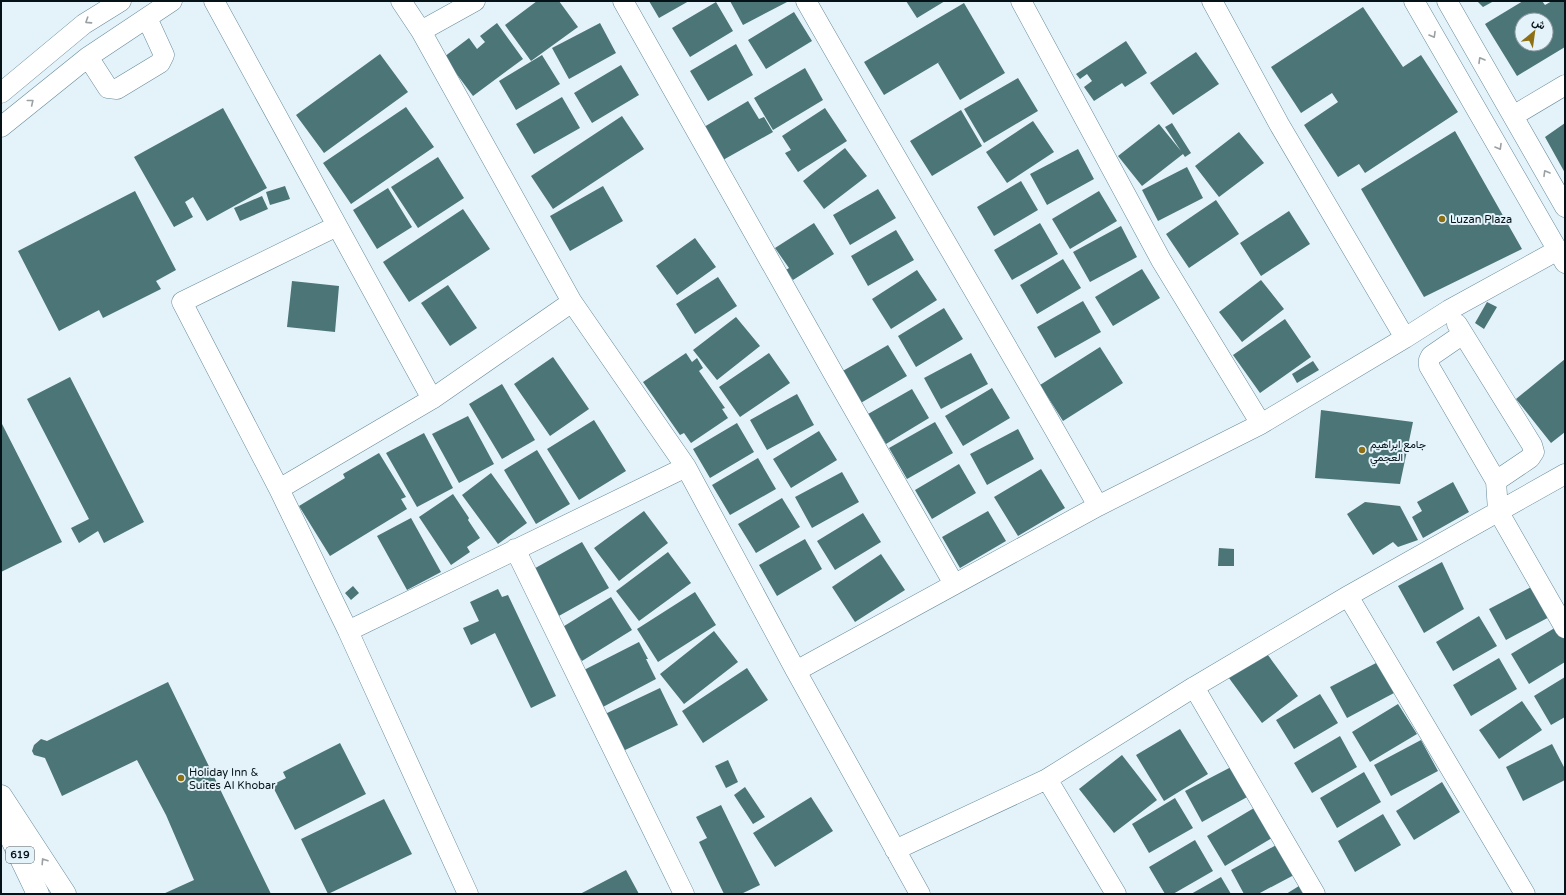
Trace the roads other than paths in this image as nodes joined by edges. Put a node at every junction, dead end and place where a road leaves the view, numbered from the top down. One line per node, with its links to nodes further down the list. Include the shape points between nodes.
1 (122, 1): 16 (street, one-way to 16, via 84,24)
2 (172, 1): 12 (street)
3 (214, 1): 20 (street)
4 (401, 1): 13 (street)
5 (475, 1): 13 (street)
6 (623, 1): 35 (street)
7 (806, 1): 32 (street)
8 (1021, 1): 27 (street, via 1161,260)
9 (1212, 1): 25 (street, via 1279,124)
10 (1414, 1): 21 (street, one-way to 21)
11 (1447, 1): 17 (street, one-way to 11)
12 (146, 18): 14 (street); 14 (street, via 164,55 160,63 117,89 108,88)
13 (421, 31): 22 (street)
14 (88, 57): 18 (street, one-way to 14)
15 (1565, 84): 17 (street)
16 (1, 94)
17 (1513, 116): 19 (street, one-way to 17)
18 (1, 127)
19 (1565, 207)
20 (337, 226): 26 (street); 31 (street, via 182,302)
21 (1561, 256): 23 (street)
22 (572, 302): 26 (street); 28 (street)
23 (1448, 310): 24 (street); 25 (street)
24 (1463, 334): 30 (street, via 1431,356 1429,366); 30 (street, via 1534,452 1530,458)
25 (1405, 338): 27 (street)
26 (432, 399): 31 (street)
27 (1261, 424): 32 (street)
28 (686, 467): 34 (street); 39 (street)
29 (1565, 474): 33 (street)
30 (1496, 481): 33 (street)
31 (279, 489): 38 (street)
32 (1098, 506): 35 (street)
33 (1498, 511): 36 (street); 37 (street)
34 (515, 549): 38 (street); 48 (street)
35 (954, 584): 39 (street)
36 (1348, 596): 40 (street); 52 (street)
37 (1565, 628)
38 (348, 631): 47 (street)
39 (796, 671): 44 (street)
40 (1194, 687): 41 (street); 51 (street)
41 (1048, 779): 44 (street); 50 (street)
42 (1, 796): 46 (main road, one-way to 42)
43 (1, 817): 45 (main road, 619)
44 (895, 850): 49 (street)
45 (38, 894)
46 (65, 894)
47 (468, 894)
48 (684, 894)
49 (920, 894)
50 (1116, 894)
51 (1315, 894)
52 (1525, 894)

